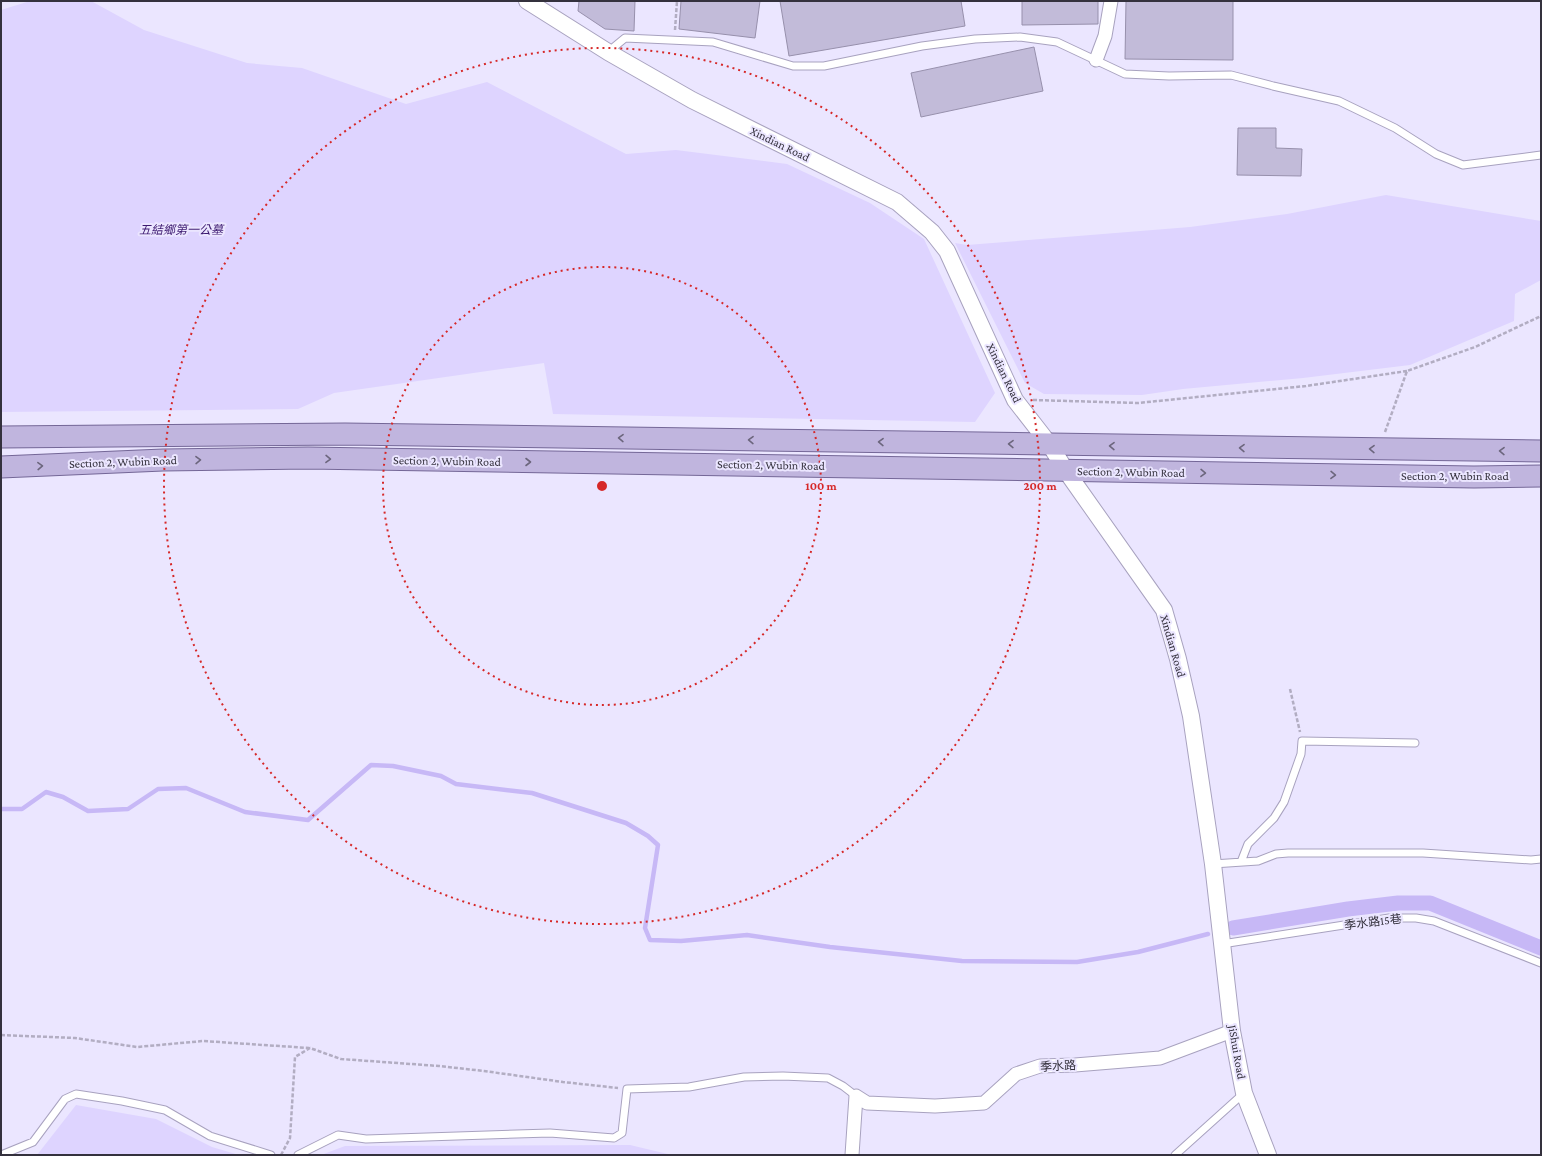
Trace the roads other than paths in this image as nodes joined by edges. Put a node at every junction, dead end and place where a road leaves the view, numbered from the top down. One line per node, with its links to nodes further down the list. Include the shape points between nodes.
1 (527, 1): 3 (street, Xindian Road)
2 (1111, 1): 4 (street, via 1105,36)
3 (608, 52): 4 (lane, via 625,38 713,42 793,66 824,66 922,46 1020,36 1057,42); 7 (street, Xindian Road, via 692,100 897,202 932,232 947,251 1015,400)
4 (1096, 60): 5 (lane, via 1125,74 1230,75 1339,101 1395,128 1436,154 1463,165)
5 (1541, 155)
6 (1, 437): 7 (main road, Section 2, Wubin Road, one-way to 6, via 345,434)
7 (1050, 445): 8 (main road, Section 2, Wubin Road, one-way to 7); 10 (street, Xindian Road)
8 (1541, 451)
9 (1, 467): 10 (main road, Section 2, Wubin Road, one-way to 10, via 164,460 308,458)
10 (1066, 470): 11 (main road, Section 2, Wubin Road, one-way to 11); 15 (street, Xindian Road, via 1164,610 1191,716)
11 (1541, 476)
12 (1415, 743): 14 (lane, via 1302,741 1301,754 1284,802 1274,818 1248,844)
13 (1541, 859): 14 (lane, via 1423,853 1276,854 1258,861)
14 (1241, 862): 15 (lane)
15 (1213, 864): 16 (street, Xindian Road)
16 (1222, 944): 17 (lane, 季水路15巷, via 1389,918 1416,918 1434,921); 18 (street, JiShui Road)
17 (1541, 963)
18 (1232, 1032): 19 (street, JiShui Road); 20 (street, 季水路, via 1160,1058 1040,1066 1016,1074 984,1103 935,1106 868,1103)
19 (1244, 1093): 25 (lane); 26 (street, JiShui Road)
20 (856, 1096): 23 (lane, via 828,1078 783,1076 744,1077 689,1087 627,1089 622,1133 614,1138 550,1133 366,1139 338,1135); 24 (street)
21 (1, 1155): 22 (lane, via 32,1142 65,1099 76,1094 165,1110 210,1136)
22 (271, 1155)
23 (298, 1155)
24 (852, 1155)
25 (1175, 1155)
26 (1268, 1155)

